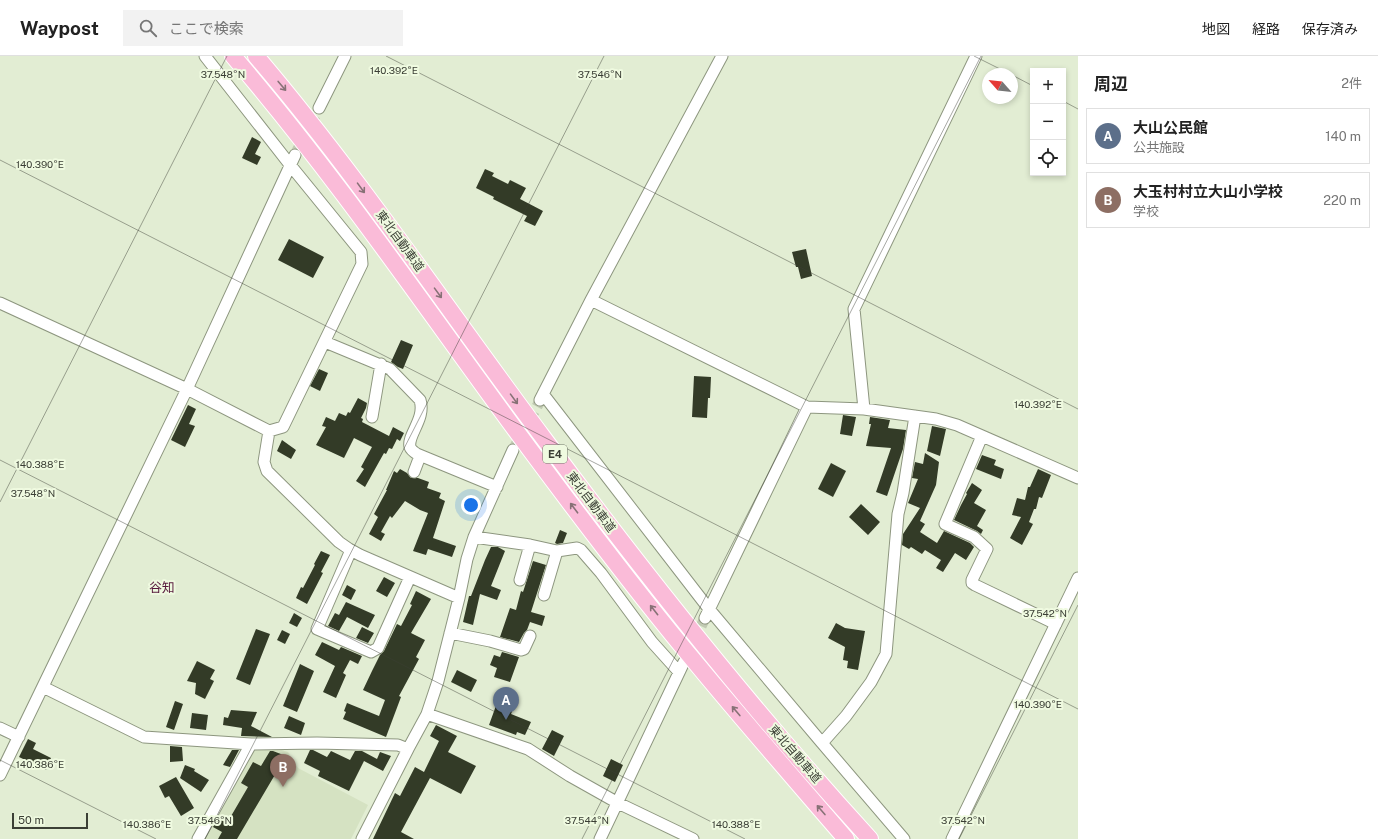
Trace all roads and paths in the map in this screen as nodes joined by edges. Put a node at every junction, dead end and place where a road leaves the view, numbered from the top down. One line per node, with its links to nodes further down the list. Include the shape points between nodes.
1 (205, 56): 9 (street)
2 (233, 56): 52 (highway, 東北自動車道 / E4, one-way to 2, via 703,672 602,546 337,185 273,102)
3 (256, 56): 53 (highway, 東北自動車道 / E4, one-way to 53, via 348,171 543,437 663,595 753,706)
4 (345, 56): 7 (street)
5 (722, 56): 10 (street)
6 (976, 56): 16 (street, via 854,309)
7 (319, 108)
8 (296, 155): 9 (street)
9 (291, 166): 12 (street, via 361,252 362,264); 14 (street)
10 (591, 300): 15 (street); 35 (street, via 542,397)
11 (0, 303): 14 (street)
12 (325, 342): 13 (street); 19 (street, via 283,427)
13 (381, 364): 18 (street); 22 (street, via 390,369 420,400 421,414 410,442 412,450)
14 (186, 389): 19 (street); 39 (street)
15 (807, 407): 16 (street); 35 (street)
16 (864, 409): 17 (street)
17 (916, 416): 20 (street, via 957,425); 43 (street, via 898,514 886,654 871,682)
18 (372, 417)
19 (269, 431): 28 (street, via 264,462 267,470 339,542)
20 (982, 436): 24 (street); 36 (street, via 945,524 974,537 986,549 972,580 975,585)
21 (513, 450): 25 (street)
22 (420, 456): 23 (street); 25 (street)
23 (414, 472)
24 (1078, 478)
25 (497, 487): 26 (street)
26 (474, 537): 27 (street); 34 (street)
27 (530, 545): 29 (street); 32 (street)
28 (351, 550): 30 (street); 30 (street, via 317,629 371,652 378,648)
29 (557, 551): 33 (street); 47 (street, via 577,548 581,550 652,642 681,667)
30 (410, 577): 34 (street)
31 (1078, 578): 36 (street)
32 (520, 580)
33 (544, 595)
34 (459, 598): 37 (street)
35 (707, 614): 43 (street)
36 (1056, 624): 55 (street)
37 (450, 633): 38 (street, via 522,650); 40 (street)
38 (530, 636)
39 (43, 687): 42 (street); 44 (street, via 144,737)
40 (427, 714): 45 (street); 47 (street, via 528,750)
41 (0, 728): 42 (street)
42 (18, 737): 46 (street)
43 (822, 743): 54 (street)
44 (251, 744): 45 (street, via 398,745); 48 (street)
45 (408, 749): 49 (street)
46 (0, 775)
47 (618, 803): 50 (street); 51 (street)
48 (198, 839)
49 (362, 839)
50 (600, 839)
51 (693, 839)
52 (846, 839)
53 (870, 839)
54 (904, 839)
55 (952, 839)

